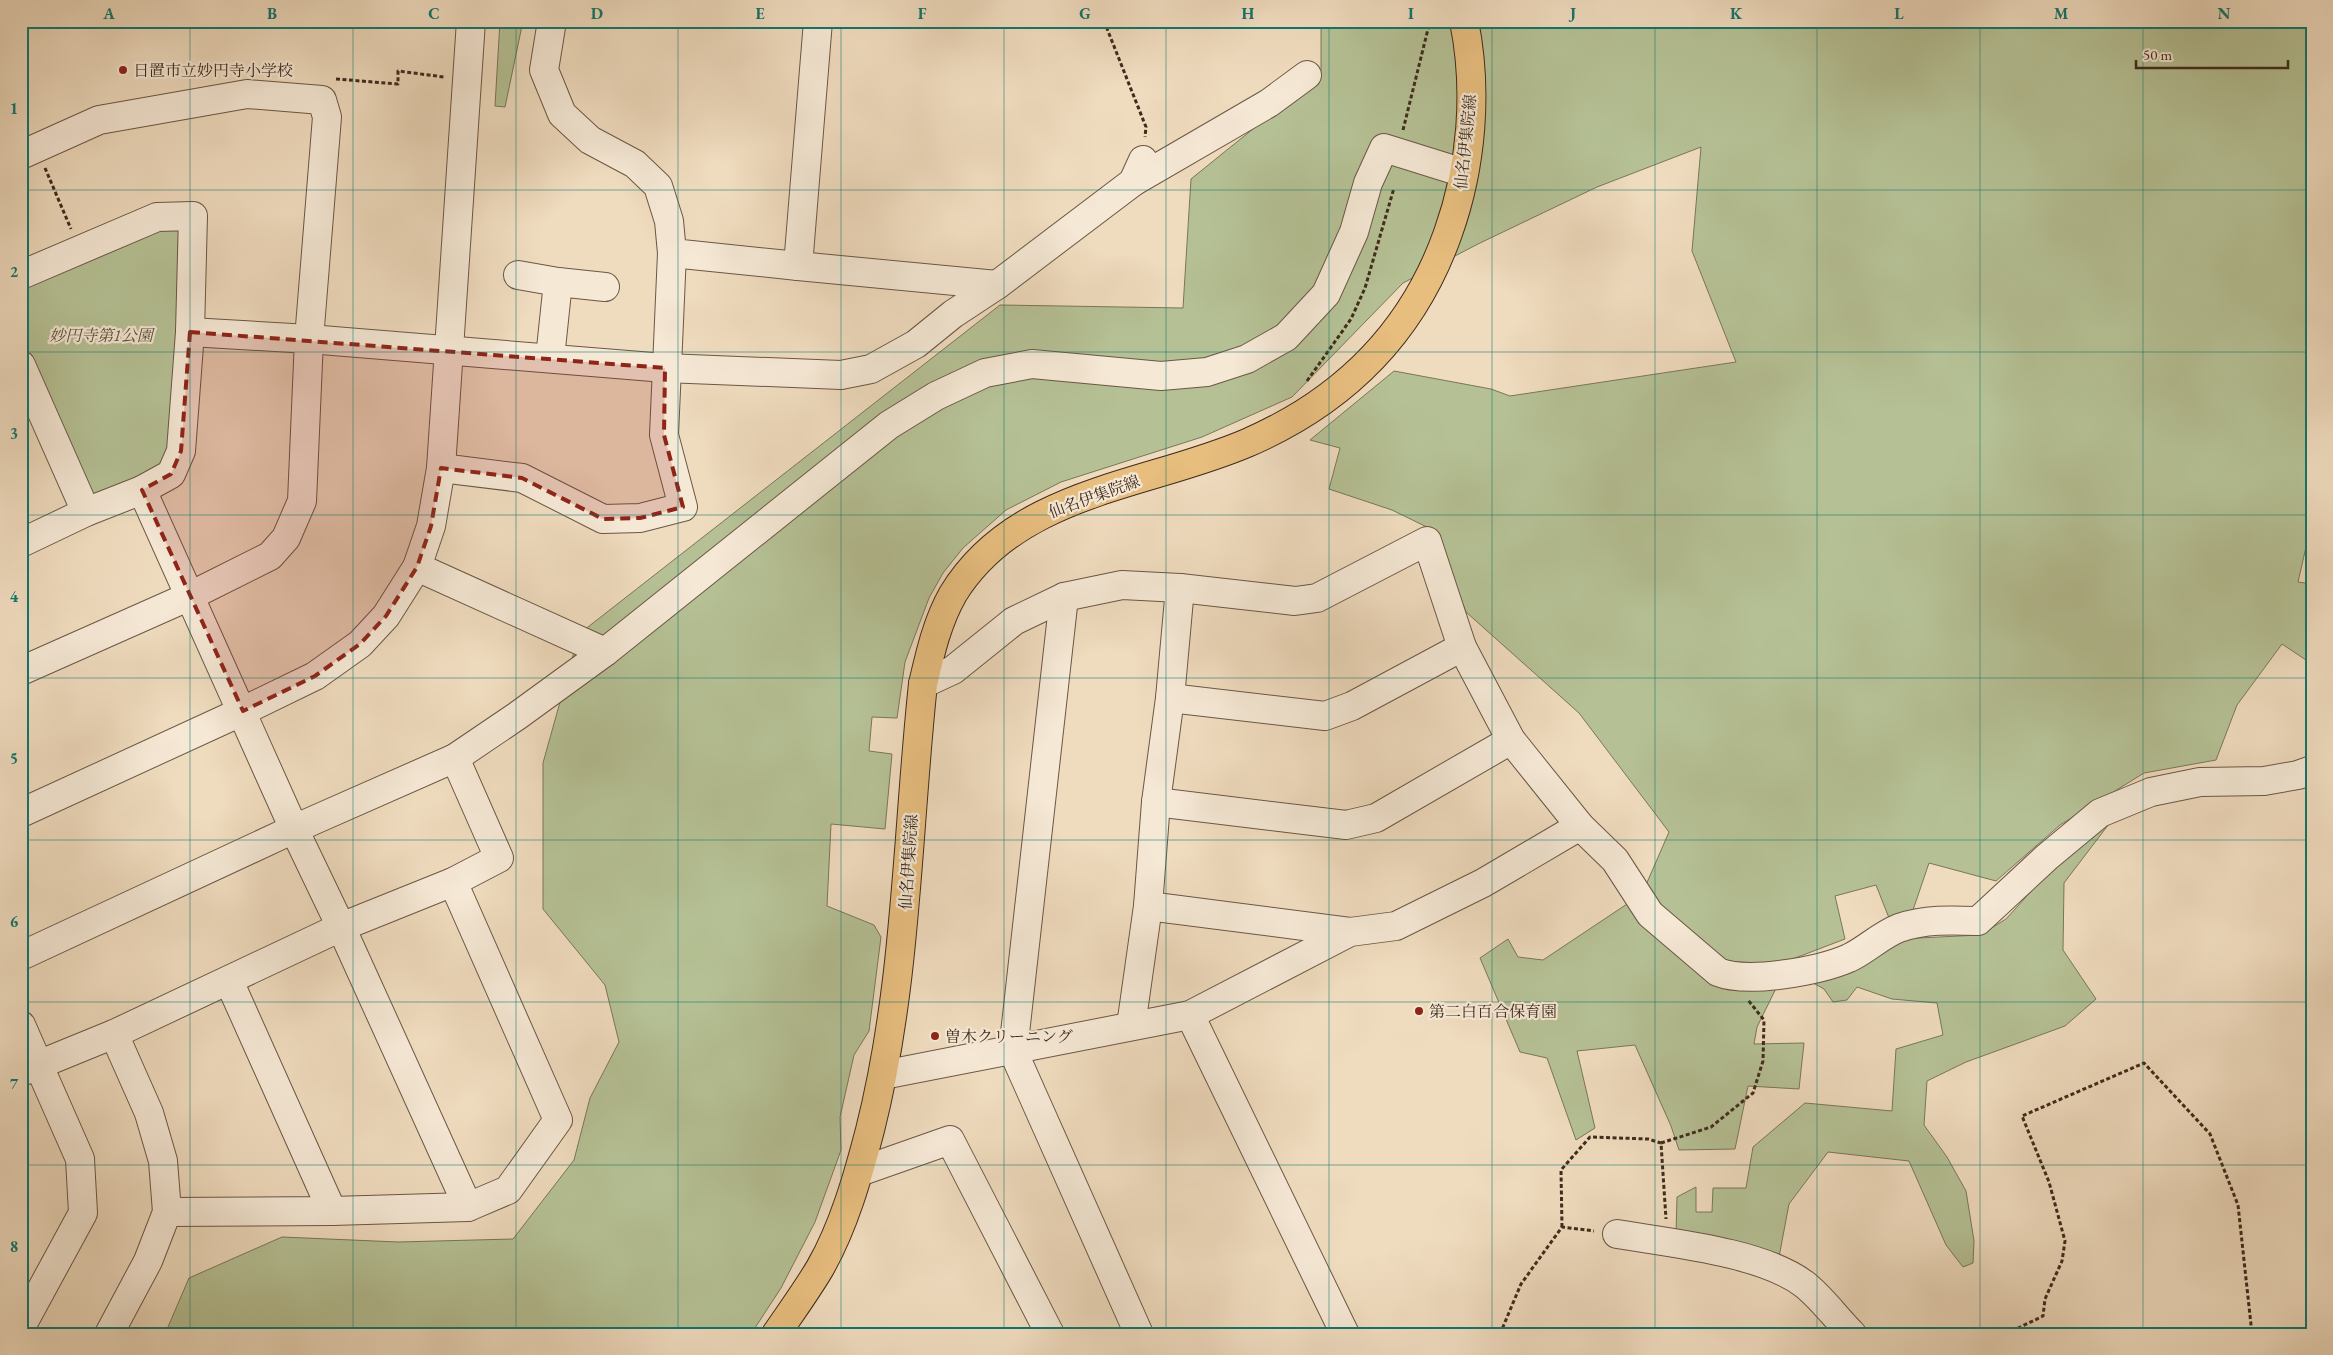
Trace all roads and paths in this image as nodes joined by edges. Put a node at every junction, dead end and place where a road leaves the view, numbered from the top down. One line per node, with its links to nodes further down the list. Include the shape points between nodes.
1 (471, 21): 24 (street)
2 (552, 21): 15 (street, via 544,70 562,114 590,140 635,164 658,186 669,221)
3 (818, 21): 16 (street)
4 (1104, 21): 12 (path, via 1146,127)
5 (1430, 21): 10 (path)
6 (1464, 21): 13 (main road, 仙名伊集院線, via 1471,83)
7 (1307, 75): 12 (street, via 1269,103)
8 (442, 77): 9 (path, via 398,71 398,84)
9 (336, 79)
10 (1397, 152): 13 (street); 37 (street, via 1384,148 1368,183 1354,232 1326,294 1286,338 1247,359 1207,372 1161,376 1032,364 985,373 936,396 889,425)
11 (32, 159): 14 (path); 23 (street, via 99,120 247,94 322,100 327,116)
12 (1138, 171): 20 (street)
13 (1464, 173): 39 (main road, 仙名伊集院線, via 1456,210 1441,252 1416,303 1390,340 1354,377 1282,426 1248,443 1081,498 1018,529 971,570 953,595 931,648)
14 (80, 249): 17 (street); 22 (street, via 157,217 193,216)
15 (672, 253): 16 (street); 27 (street)
16 (798, 266): 20 (street)
17 (21, 275)
18 (518, 275): 19 (street)
19 (558, 282): 21 (street); 25 (street)
20 (997, 285): 27 (street, via 916,344 871,369 841,375)
21 (605, 287)
22 (190, 332): 23 (street); 29 (street, via 181,451 171,474)
23 (309, 339): 24 (street); 34 (street, via 302,501 286,538 270,556)
24 (447, 350): 25 (street); 28 (street)
25 (550, 358): 27 (street)
26 (21, 365): 30 (street)
27 (665, 368): 28 (street, via 664,435 683,507 640,518 603,518 522,478)
28 (441, 468): 32 (street, via 431,526)
29 (142, 490): 30 (street); 34 (street)
30 (86, 512): 31 (street)
31 (21, 543)
32 (417, 567): 37 (street); 41 (street, via 386,616 360,644 315,676)
33 (1180, 588): 35 (street, via 1122,585); 36 (street, via 1295,601 1317,598 1427,542); 40 (street)
34 (190, 596): 38 (street); 41 (street)
35 (1064, 597): 39 (street, via 1014,621 952,670); 60 (street)
36 (1462, 647): 40 (street, via 1352,706 1325,716); 42 (street)
37 (605, 652): 43 (street)
38 (21, 671)
39 (923, 684): 62 (main road, 仙名伊集院線, via 903,935)
40 (1170, 698): 45 (street)
41 (242, 711): 46 (street); 48 (street)
42 (1512, 740): 45 (street, via 1376,818 1346,825); 47 (street)
43 (455, 758): 48 (street); 49 (street, via 498,858)
44 (2312, 770): 54 (street, via 2264,781 2200,782 2151,792 2100,813 1978,920 1928,920 1897,929 1849,958 1800,972)
45 (1156, 802): 50 (street)
46 (21, 813)
47 (1580, 826): 52 (street, via 1483,883 1396,926); 54 (street, via 1615,860 1650,914 1718,972)
48 (294, 829): 51 (street); 53 (street)
49 (453, 882): 51 (street); 65 (street, via 558,1120 508,1190)
50 (1148, 906): 52 (street); 58 (street)
51 (341, 927): 55 (street); 65 (street)
52 (1350, 932): 56 (street)
53 (21, 956)
54 (1731, 977): 63 (path, via 1764,1020 1763,1061 1753,1093 1711,1127)
55 (229, 981): 59 (street); 66 (street)
56 (1190, 1015): 58 (street); 72 (street)
57 (21, 1025): 61 (street)
58 (1132, 1026): 60 (street)
59 (114, 1034): 61 (street); 67 (street, via 149,1113 163,1161)
60 (1013, 1051): 62 (street); 76 (street)
61 (30, 1068): 71 (street, via 80,1159 83,1213)
62 (884, 1075): 64 (main road, 仙名伊集院線)
63 (1661, 1143): 68 (path, via 1648,1139 1590,1137 1561,1170); 70 (path)
64 (859, 1172): 74 (main road, 仙名伊集院線, via 820,1267); 75 (street, via 950,1140)
65 (468, 1207): 66 (street)
66 (332, 1211): 67 (street)
67 (167, 1212): 73 (street, via 148,1261)
68 (1562, 1227): 69 (path); 77 (path, via 1521,1284)
69 (1617, 1234): 70 (street)
70 (1667, 1242): 78 (street, via 1765,1262 1804,1284)
71 (21, 1327)
72 (1336, 1331)
73 (108, 1334)
74 (776, 1334)
75 (1050, 1334)
76 (1139, 1334)
77 (1500, 1334)
78 (1852, 1334)
79 (2006, 1334): 80 (path, via 2043,1316 2045,1299 2062,1261 2065,1241 2049,1182 2022,1116 2144,1063 2210,1134 2238,1205)
80 (2252, 1334)

